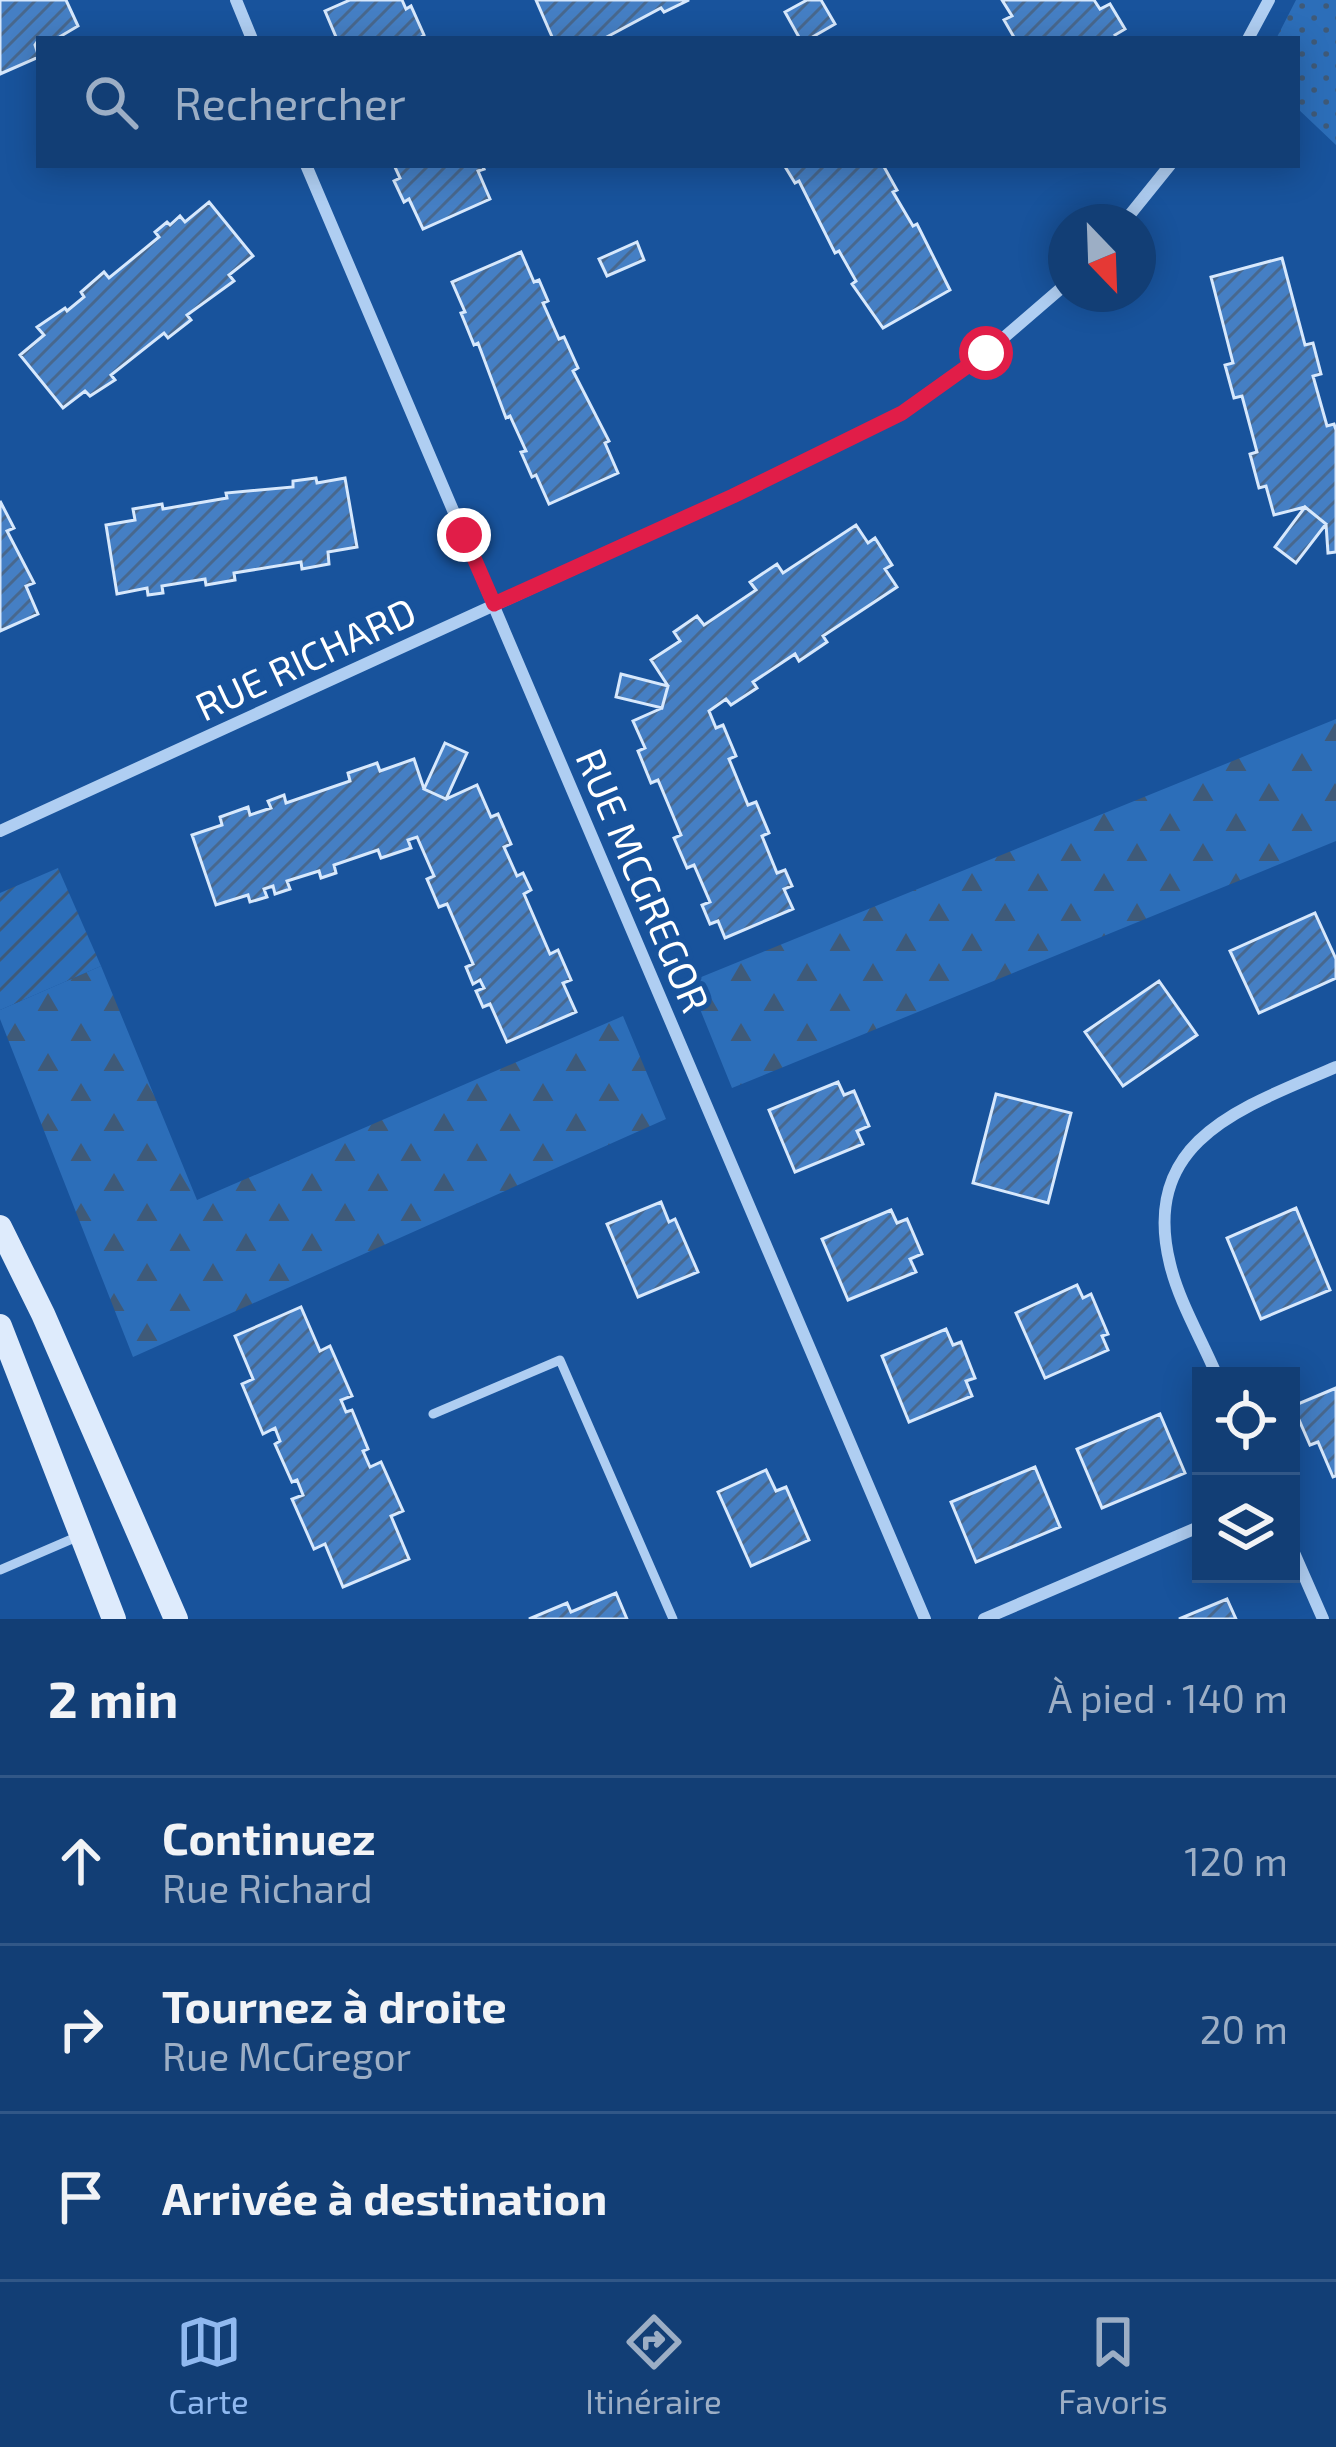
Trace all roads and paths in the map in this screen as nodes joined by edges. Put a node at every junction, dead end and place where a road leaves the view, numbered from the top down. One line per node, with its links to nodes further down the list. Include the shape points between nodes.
1 (236, 0): 3 (street)
2 (1269, 0): 4 (street)
3 (252, 36)
4 (1250, 36)
5 (307, 168): 9 (street, RUE MCGREGOR)
6 (1168, 168): 7 (street)
7 (1139, 204)
8 (1048, 300): 9 (street, RUE RICHARD, via 902,413)
9 (494, 604): 10 (street, RUE RICHARD); 23 (street, RUE MCGREGOR)
10 (0, 831)
11 (1336, 1067): 14 (street, via 1201,1135 1166,1195 1171,1268)
12 (0, 1227): 21 (main road)
13 (0, 1326): 17 (main road)
14 (1213, 1367)
15 (433, 1414): 22 (lane, via 560,1360)
16 (1192, 1530): 24 (street)
17 (79, 1536): 19 (lane); 20 (main road)
18 (1300, 1567): 25 (street)
19 (0, 1570)
20 (114, 1619)
21 (176, 1619)
22 (673, 1619)
23 (926, 1619)
24 (984, 1619)
25 (1323, 1619)

